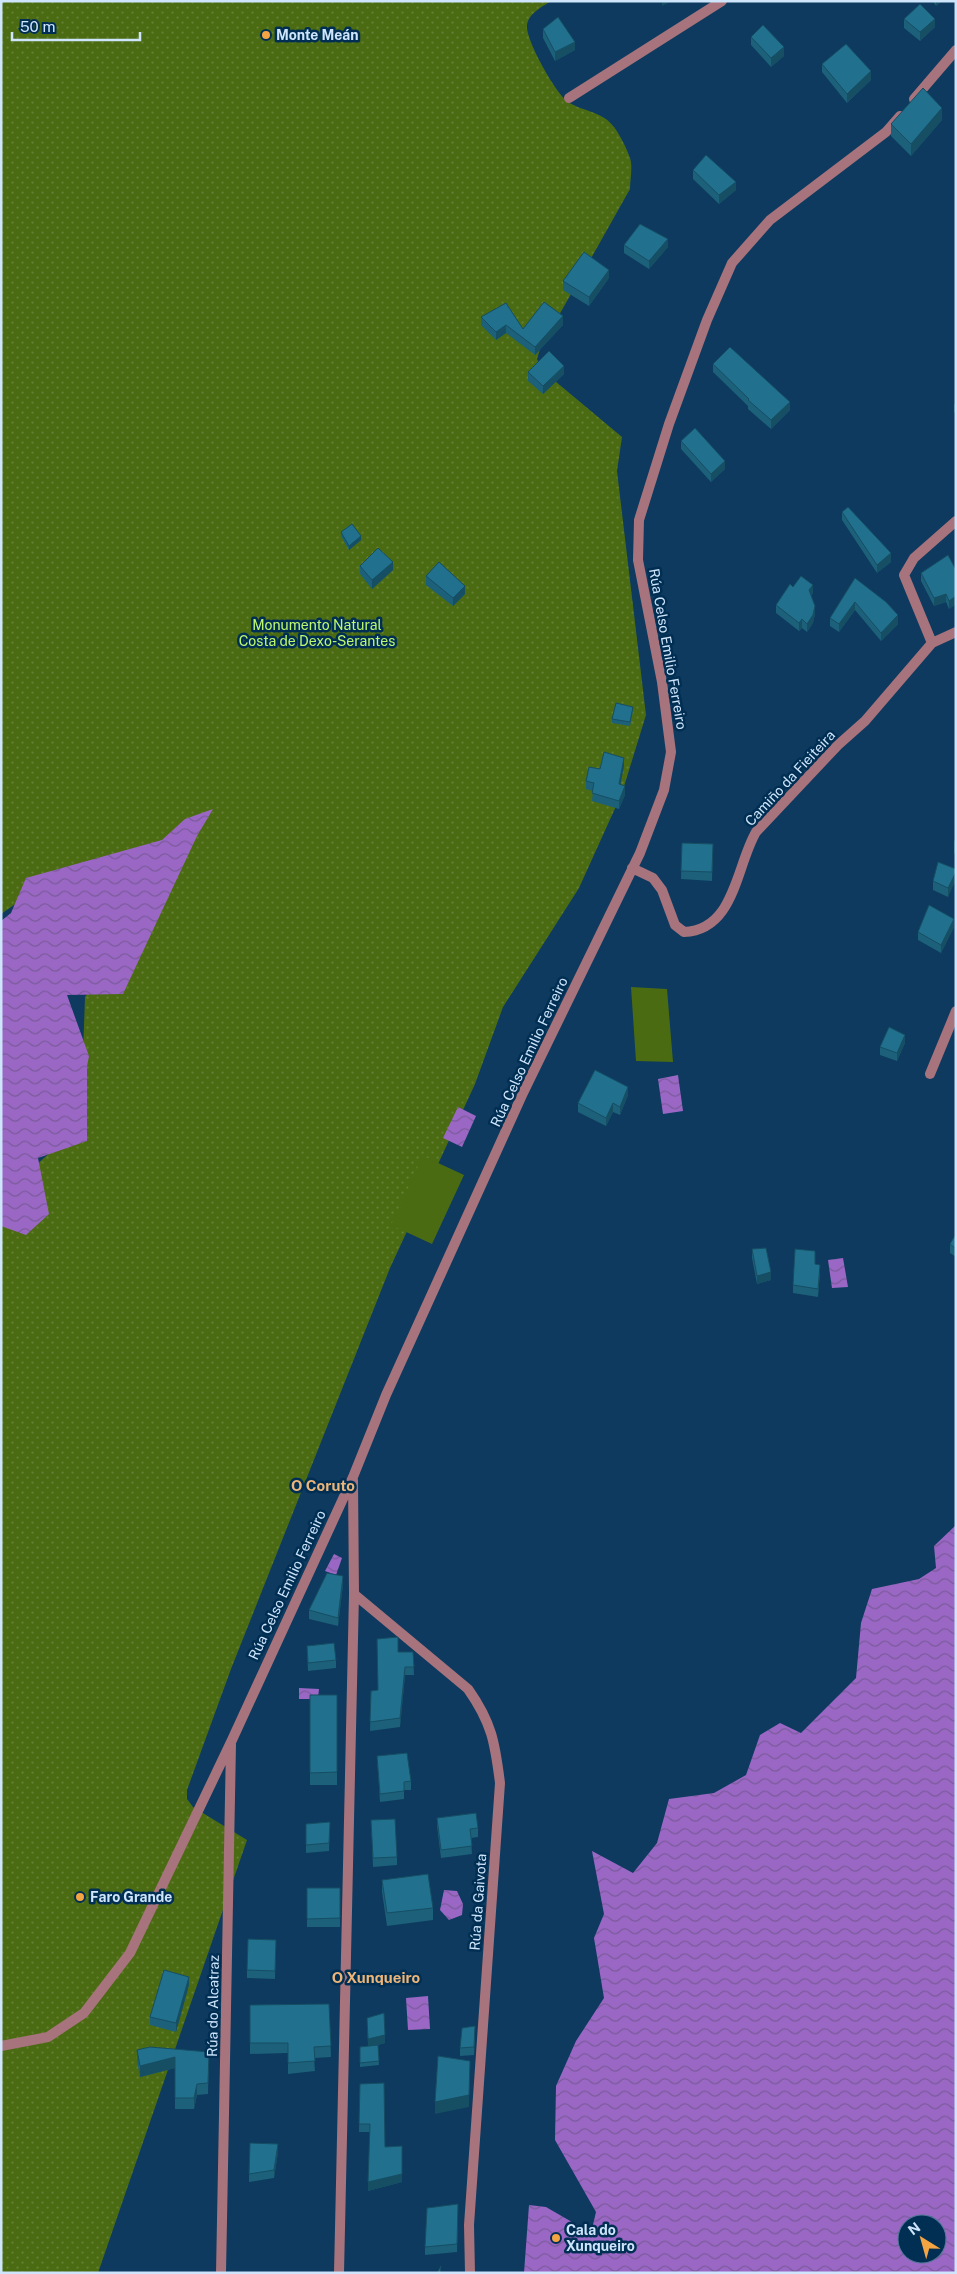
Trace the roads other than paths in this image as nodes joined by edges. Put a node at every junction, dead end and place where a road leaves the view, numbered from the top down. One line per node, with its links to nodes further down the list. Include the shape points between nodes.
1 (722, 1): 3 (street)
2 (956, 50): 7 (street, Rúa Celso Emilio Ferreiro, via 886,132 770,220 732,263 707,320 639,520 638,560 662,682 671,752 664,790)
3 (569, 98)
4 (956, 521): 6 (street, via 914,558 904,575)
5 (956, 632): 6 (street, Camiño da Fieiteira)
6 (932, 643): 7 (street, Camiño da Fieiteira, via 865,721 756,832 748,846 732,896 712,922 684,932 675,925 662,890 653,878)
7 (632, 868): 10 (street, Rúa Celso Emilio Ferreiro, via 519,1102)
8 (956, 1011): 9 (street)
9 (930, 1074)
10 (352, 1477): 11 (street); 12 (street, Rúa Celso Emilio Ferreiro)
11 (354, 1594): 15 (street); 16 (street, Rúa da Gaivota, via 468,1689 478,1702 495,1741 500,1783 469,2225)
12 (232, 1740): 13 (street, Rúa Celso Emilio Ferreiro, via 130,1953 84,2013 48,2037); 14 (street, Rúa do Alcatraz)
13 (1, 2046)
14 (221, 2273)
15 (339, 2273)
16 (470, 2273)

